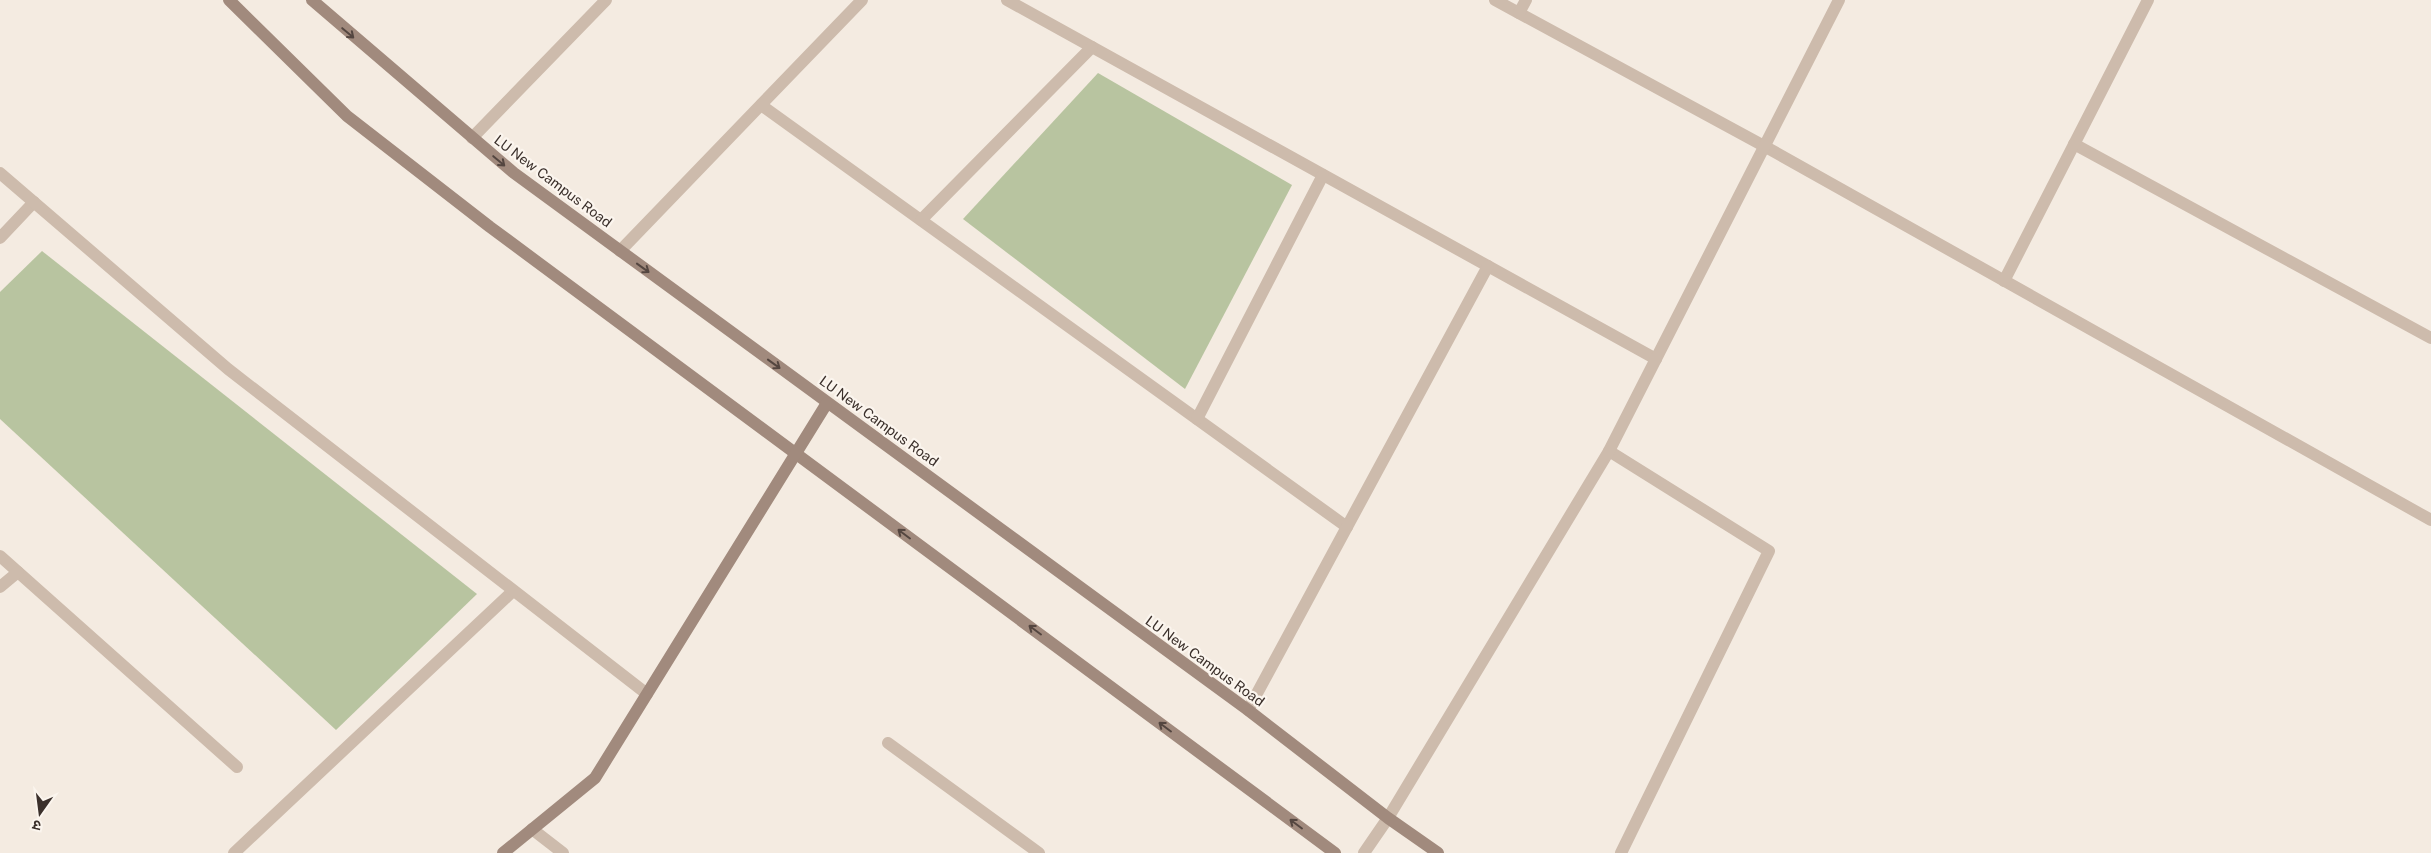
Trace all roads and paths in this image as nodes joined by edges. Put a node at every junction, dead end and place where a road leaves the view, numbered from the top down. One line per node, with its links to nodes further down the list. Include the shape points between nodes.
1 (229, 0): 29 (street, via 348,116)
2 (312, 0): 13 (street, LU New Campus Road, one-way to 13)
3 (606, 0): 13 (street)
4 (862, 0): 12 (street)
5 (1007, 0): 11 (street)
6 (1495, 0): 10 (street)
7 (1526, 0): 10 (street)
8 (1839, 0): 15 (street)
9 (2148, 0): 14 (street)
10 (1519, 13): 15 (street)
11 (1092, 47): 17 (street); 19 (street)
12 (761, 105): 19 (street); 21 (street)
13 (472, 138): 21 (street, LU New Campus Road, one-way to 21)
14 (2074, 144): 23 (street); 24 (street)
15 (1764, 146): 23 (street); 25 (street)
16 (0, 173): 18 (street)
17 (1323, 175): 22 (street); 27 (street)
18 (34, 202): 20 (street); 35 (street, via 228,369)
19 (921, 220): 27 (street)
20 (0, 238)
21 (620, 251): 26 (street, LU New Campus Road, one-way to 26)
22 (1488, 266): 25 (street); 31 (street)
23 (2004, 281): 30 (street)
24 (2431, 338)
25 (1656, 359): 28 (street)
26 (828, 403): 29 (street); 37 (street, LU New Campus Road)
27 (1197, 419): 31 (street)
28 (1609, 451): 40 (street); 49 (street, via 1769,551)
29 (796, 454): 36 (street); 46 (street, one-way to 29)
30 (2431, 520)
31 (1347, 526): 37 (street)
32 (0, 556): 33 (street)
33 (18, 572): 34 (street); 39 (street)
34 (0, 587)
35 (513, 591): 36 (street); 42 (street)
36 (647, 694): 41 (street, via 595,778)
37 (1248, 710): 40 (street, LU New Campus Road)
38 (888, 743): 45 (street)
39 (238, 767)
40 (1388, 818): 47 (street); 48 (street, LU New Campus Road)
41 (532, 829): 43 (street); 44 (street)
42 (234, 853)
43 (503, 853)
44 (563, 853)
45 (1039, 853)
46 (1335, 853)
47 (1364, 853)
48 (1438, 853)
49 (1621, 853)

